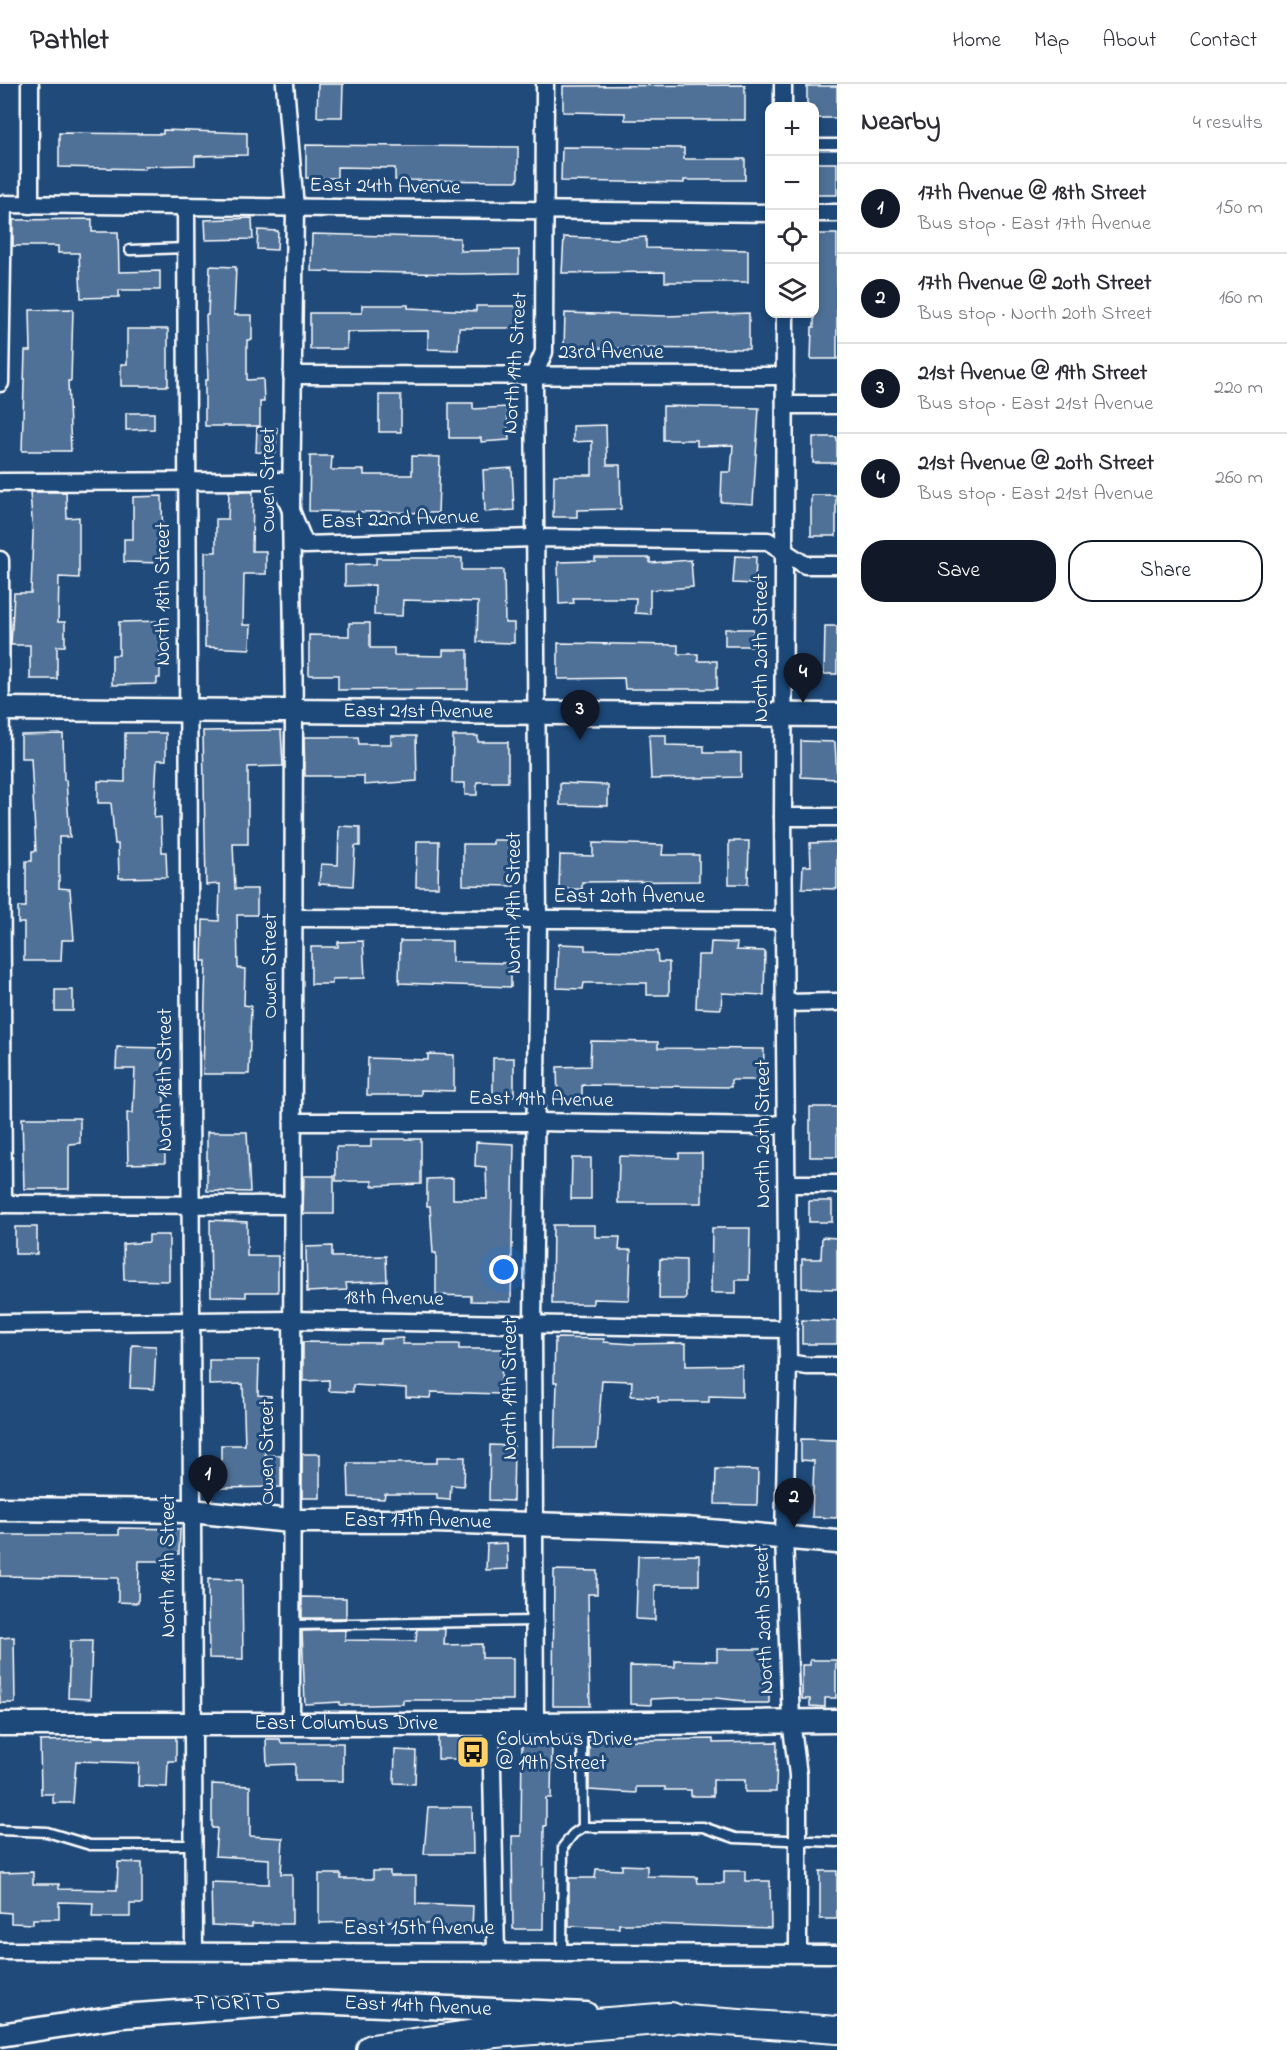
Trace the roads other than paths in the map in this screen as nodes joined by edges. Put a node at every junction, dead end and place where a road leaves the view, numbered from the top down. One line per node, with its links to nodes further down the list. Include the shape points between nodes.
1 (30, 84): 9 (street)
2 (285, 84): 11 (street)
3 (545, 84): 12 (street, North 19th Street)
4 (783, 84): 5 (street)
5 (783, 102)
6 (819, 144): 7 (lane)
7 (837, 144)
8 (1, 204): 9 (street, East 24th Avenue); 22 (street)
9 (30, 205): 10 (street, East 24th Avenue)
10 (186, 208): 11 (street, East 24th Avenue); 16 (street, North 18th Street)
11 (295, 208): 12 (street, East 24th Avenue); 19 (street, Owen Street)
12 (544, 212): 13 (street, East 24th Avenue); 20 (street, North 19th Street, via 544,352)
13 (765, 213)
14 (819, 213): 15 (street)
15 (837, 213)
16 (186, 248): 17 (lane); 25 (street, North 18th Street)
17 (130, 250)
18 (785, 318): 21 (street, North 20th Street)
19 (292, 375): 20 (street, 23rd Avenue); 27 (street, Owen Street)
20 (534, 375): 21 (street, 23rd Avenue); 28 (street, North 19th Street)
21 (785, 376): 23 (street, North 20th Street)
22 (0, 383)
23 (786, 405): 24 (street); 29 (street, North 20th Street)
24 (837, 405)
25 (186, 481): 26 (street, East 22nd Avenue); 27 (street, East 22nd Avenue, via 279,481); 33 (street, North 18th Street)
26 (0, 482)
27 (291, 507): 28 (street, East 22nd Avenue, via 305,545); 34 (street, Owen Street)
28 (534, 538): 29 (street, East 22nd Avenue, via 768,541); 35 (street, North 19th Street)
29 (785, 552): 31 (street, East 22nd Avenue, via 805,565); 36 (street, North 20th Street)
30 (0, 561): 32 (street)
31 (837, 565)
32 (1, 709): 33 (main road, East 21st Avenue); 50 (street)
33 (187, 711): 34 (main road, East 21st Avenue); 51 (street, North 18th Street)
34 (294, 713): 35 (main road, East 21st Avenue); 40 (street, Owen Street)
35 (536, 714): 36 (main road, East 21st Avenue); 41 (street, North 19th Street)
36 (784, 715): 37 (main road, East 21st Avenue); 38 (street, North 20th Street)
37 (837, 715)
38 (783, 817): 39 (street); 42 (street, North 20th Street)
39 (837, 817)
40 (294, 918): 41 (street, East 20th Avenue); 45 (street, Owen Street)
41 (538, 920): 42 (street, East 20th Avenue); 46 (street, North 19th Street)
42 (785, 920): 44 (street, North 20th Street)
43 (837, 1002): 44 (street)
44 (786, 1003): 47 (street, North 20th Street)
45 (293, 1122): 46 (street, East 19th Avenue); 52 (street, Owen Street)
46 (537, 1122): 47 (street, East 19th Avenue, via 766,1126); 56 (street, North 19th Street)
47 (787, 1123): 48 (street, North 20th Street)
48 (788, 1184): 49 (street); 57 (street, North 20th Street)
49 (837, 1184)
50 (2, 1204): 51 (street)
51 (190, 1205): 52 (street); 54 (street, North 18th Street)
52 (292, 1205): 53 (street, Owen Street)
53 (291, 1320): 54 (street, 18th Avenue); 56 (street, 18th Avenue); 62 (street, Owen Street)
54 (192, 1322): 55 (street, 18th Avenue); 61 (street, North 18th Street)
55 (0, 1323)
56 (533, 1324): 57 (street, 18th Avenue); 63 (street, North 19th Street)
57 (788, 1329): 58 (street, North 20th Street)
58 (788, 1363): 59 (street); 64 (street, North 20th Street)
59 (837, 1366)
60 (0, 1509): 61 (main road, East 17th Avenue)
61 (191, 1511): 62 (main road, East 17th Avenue); 70 (street, North 18th Street)
62 (291, 1521): 63 (main road, East 17th Avenue); 67 (street, Owen Street)
63 (534, 1524): 64 (main road, East 17th Avenue, via 686,1529); 66 (street, North 19th Street)
64 (784, 1538): 65 (main road, East 17th Avenue); 68 (street, North 20th Street)
65 (837, 1542)
66 (535, 1621): 67 (lane); 74 (street, North 19th Street)
67 (291, 1625): 72 (street, Owen Street)
68 (791, 1720): 69 (main road, East Columbus Drive); 75 (main road, East Columbus Drive); 78 (street, North 20th Street, via 798,1775)
69 (837, 1721)
70 (192, 1723): 71 (main road, East Columbus Drive); 72 (main road, East Columbus Drive); 80 (street, North 18th Street)
71 (0, 1724)
72 (291, 1724): 73 (main road, East Columbus Drive)
73 (491, 1724): 74 (main road, East Columbus Drive); 83 (street)
74 (535, 1724): 75 (main road, East Columbus Drive)
75 (582, 1724): 76 (lane)
76 (583, 1827): 78 (lane, via 703,1827 735,1838); 84 (lane, via 563,1846)
77 (0, 1830): 80 (lane, via 47,1832 90,1845)
78 (798, 1842): 79 (lane); 85 (street, North 20th Street)
79 (837, 1842)
80 (193, 1845): 82 (street, North 18th Street)
81 (0, 1951): 82 (street, East 15th Avenue)
82 (194, 1951): 83 (street, East 15th Avenue)
83 (496, 1952): 84 (street, East 15th Avenue)
84 (562, 1952): 85 (street, East 15th Avenue)
85 (798, 1953): 86 (street, East 15th Avenue)
86 (837, 1954)
87 (671, 2018): 88 (main road, East 14th Avenue); 89 (main road, East 14th Avenue, via 314,2002 123,2016); 90 (highway, via 496,2032)
88 (837, 2030)
89 (0, 2035)
90 (372, 2050)

